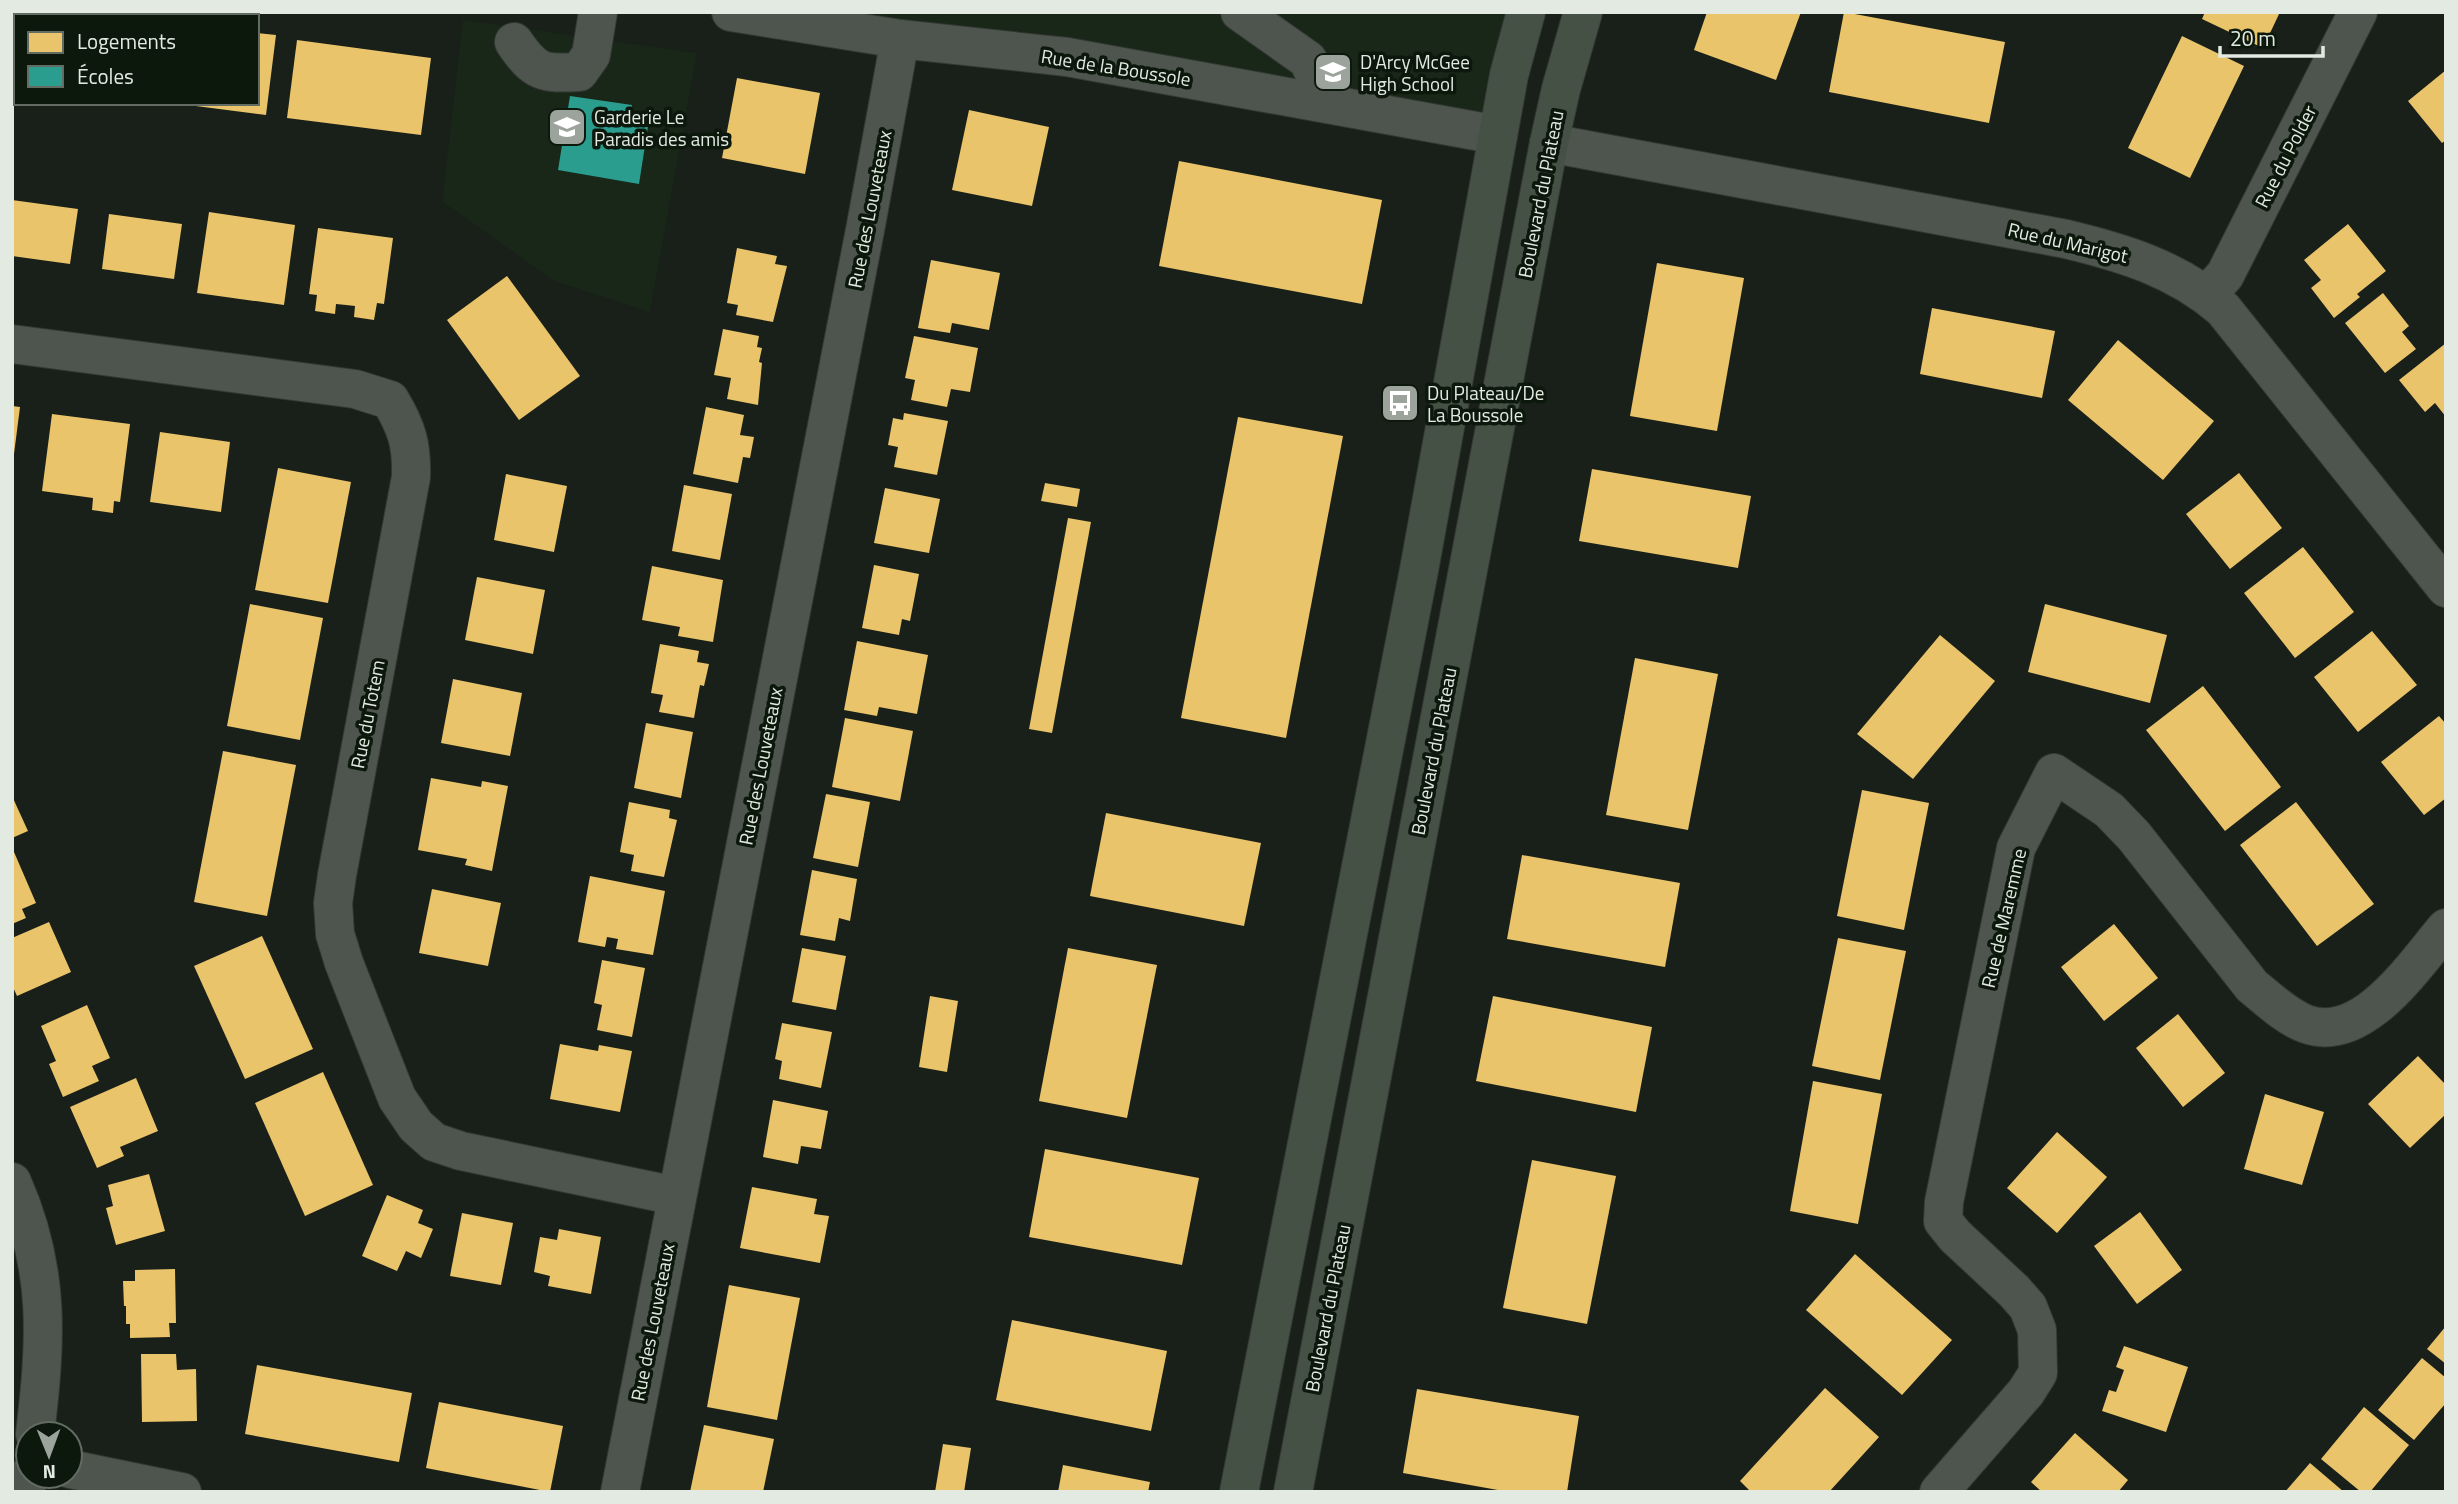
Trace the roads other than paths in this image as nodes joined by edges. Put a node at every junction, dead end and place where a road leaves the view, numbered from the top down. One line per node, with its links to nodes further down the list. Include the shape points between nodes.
1 (598, 12): 8 (street, via 591,55 579,72 550,74 527,62)
2 (731, 12): 7 (street, Rue de la Boussole)
3 (1240, 12): 9 (street, via 1308,60)
4 (1525, 12): 10 (main road)
5 (1583, 12): 11 (main road, Boulevard du Plateau)
6 (2358, 12): 12 (street, Rue du Polder, via 2225,275)
7 (900, 39): 9 (street, Rue de la Boussole, via 1067,57); 17 (street, Rue des Louveteaux)
8 (514, 42)
9 (1327, 102): 10 (street, Rue de la Boussole)
10 (1499, 135): 11 (main road); 22 (main road)
11 (1549, 143): 12 (street, Rue du Marigot, via 2066,239 2140,259); 23 (main road, Boulevard du Plateau)
12 (2207, 295): 14 (street, Rue du Marigot, via 2264,358)
13 (12, 344): 17 (street, Rue du Totem, via 355,389 390,400 407,431 411,477 333,903 335,934 344,963 397,1098 434,1142)
14 (2446, 588)
15 (2446, 928): 24 (street, Rue de Maremme, via 2386,998 2364,1016 2331,1027 2306,1024 2252,986 2109,810 2054,773 2016,848 1943,1221 2028,1307 2037,1330 2038,1373)
16 (12, 1182): 18 (street, via 31,1234 44,1306)
17 (676, 1196): 21 (street, Rue des Louveteaux)
18 (37, 1420)
19 (84, 1472): 20 (street)
20 (182, 1492)
21 (620, 1492)
22 (1239, 1492)
23 (1293, 1492)
24 (1939, 1492)

